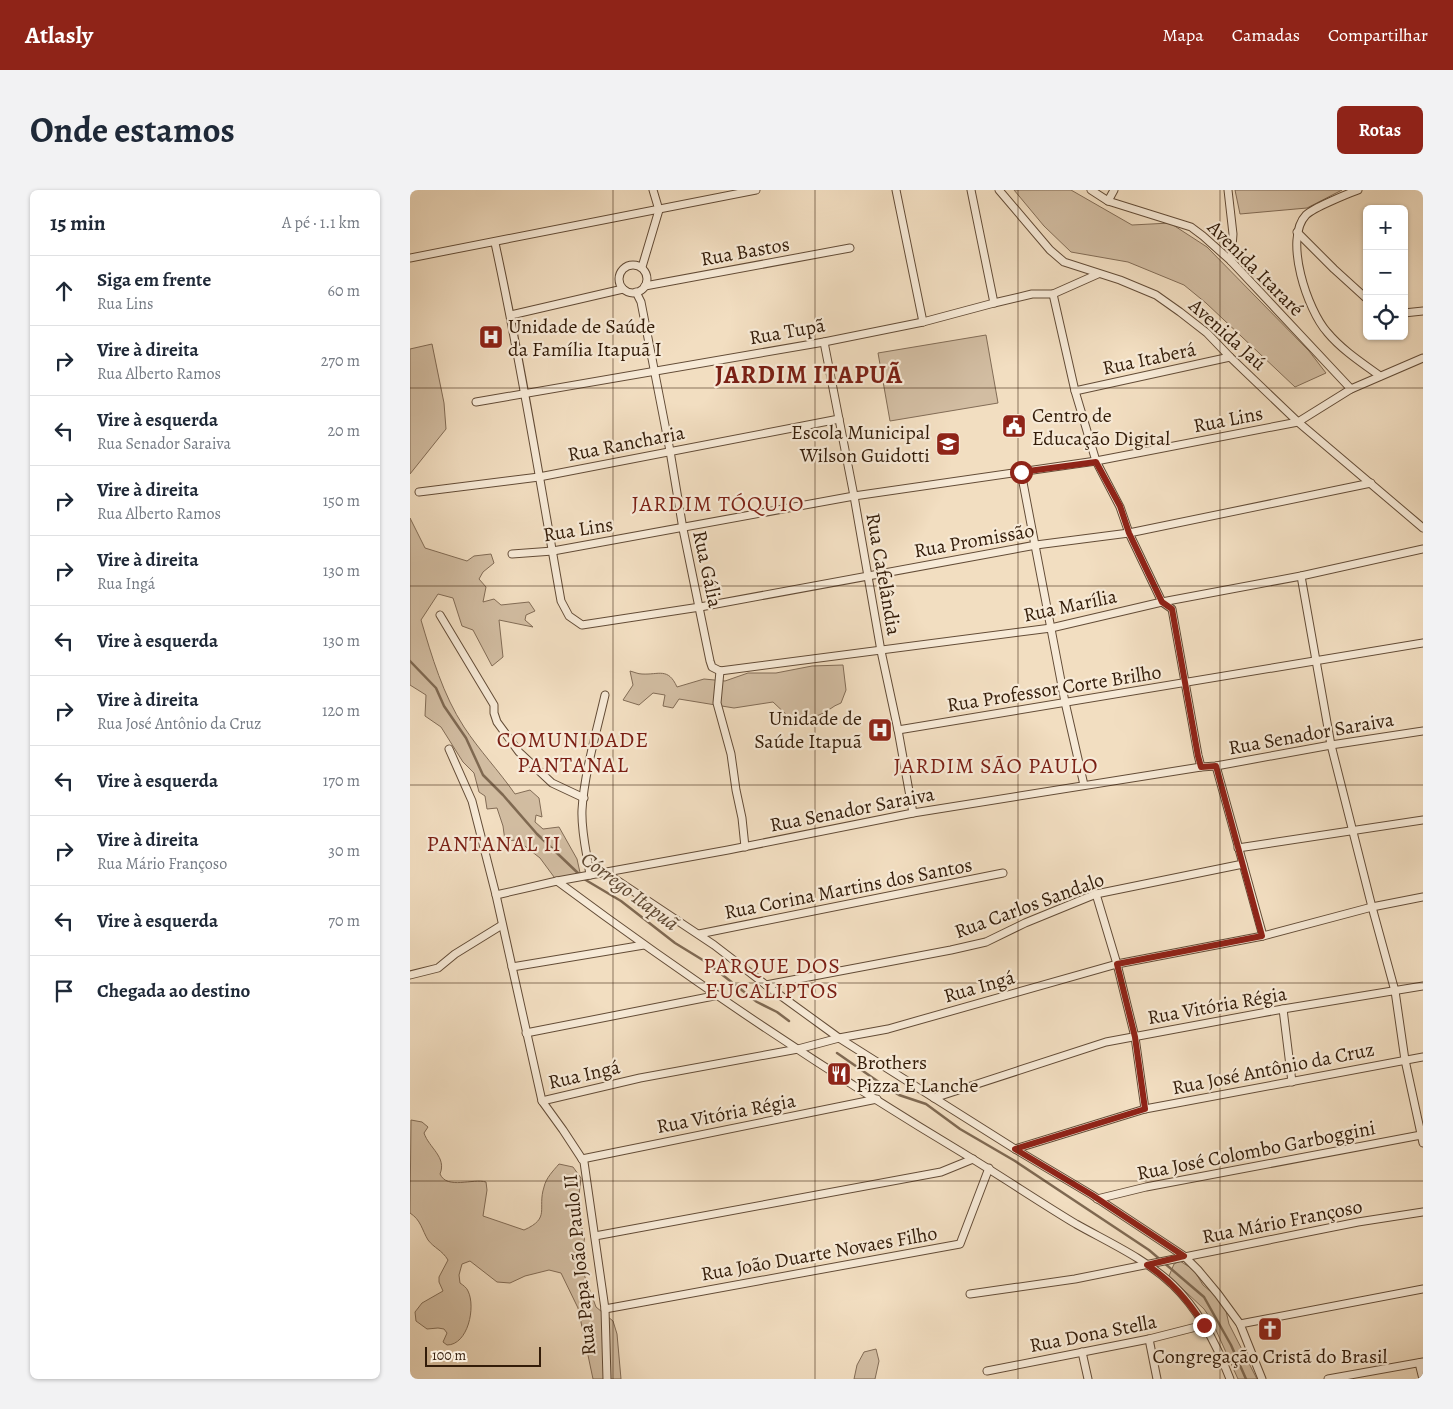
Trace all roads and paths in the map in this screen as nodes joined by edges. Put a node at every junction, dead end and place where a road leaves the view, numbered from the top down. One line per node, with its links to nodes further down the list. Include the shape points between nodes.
1 (653, 190): 11 (street)
2 (756, 190): 11 (street)
3 (896, 190): 28 (street)
4 (971, 190): 24 (street)
5 (998, 190): 18 (street, Avenida Jaú, via 1057,257)
6 (1091, 190): 10 (street, Avenida Itararé)
7 (1114, 190): 10 (street)
8 (1228, 190): 16 (street, via 1234,234)
9 (1358, 190): 12 (street, via 1306,215)
10 (1108, 200): 16 (street, Avenida Itararé, via 1191,227)
11 (659, 210): 13 (street); 17 (street)
12 (1297, 232): 23 (street); 33 (street, via 1296,248 1302,281 1315,316 1350,354)
13 (495, 243): 15 (street); 27 (street)
14 (850, 248): 19 (street, Rua Bastos)
15 (410, 258)
16 (1231, 261): 34 (street, Avenida Itararé)
17 (642, 267): 19 (street, via 647,278); 20 (street, via 630,264 622,269 619,277)
18 (1098, 274): 22 (street, Rua Tupã); 30 (street, Avenida Jaú, via 1156,296 1207,333)
19 (645, 286): 21 (street)
20 (623, 289): 21 (street); 27 (street)
21 (636, 292): 32 (street, Rua Gália, via 641,302)
22 (1053, 294): 24 (street, Rua Tupã, via 1032,294); 35 (street)
23 (1364, 295)
24 (994, 303): 28 (street, Rua Tupã)
25 (1423, 311): 26 (street)
26 (1408, 313)
27 (511, 315): 36 (street)
28 (923, 322): 29 (street, Rua Tupã)
29 (824, 342): 32 (street, Rua Tupã); 38 (street, Rua Cafelândia)
30 (1230, 357): 35 (street, Rua Itaberá); 39 (street, Avenida Jaú)
31 (1423, 358): 33 (street)
32 (655, 371): 36 (street, Rua Tupã); 40 (street, Rua Gália)
33 (1380, 376): 34 (street)
34 (1350, 389): 39 (street)
35 (1075, 391): 41 (street)
36 (526, 394): 37 (street, Rua Tupã); 43 (street)
37 (476, 402)
38 (838, 419): 40 (street, Rua Rancharia); 46 (street, Rua Cafelândia)
39 (1298, 422): 41 (street, Rua Lins); 44 (street, Avenida Jaú)
40 (670, 451): 43 (street, Rua Rancharia); 47 (street, Rua Gália)
41 (1096, 462): 42 (street, Rua Lins); 49 (street, via 1120,506)
42 (1021, 472): 46 (street, Rua Lins); 50 (street)
43 (539, 477): 45 (street, Rua Rancharia); 52 (street)
44 (1371, 483): 48 (street, Avenida Jaú); 49 (street, Rua Promissão)
45 (419, 492)
46 (854, 496): 47 (street, Rua Lins); 54 (street, Rua Cafelândia)
47 (683, 528): 52 (street, Rua Lins); 57 (street, Rua Gália)
48 (1423, 528)
49 (1129, 533): 50 (street, Rua Promissão); 56 (street)
50 (1036, 545): 54 (street, Rua Promissão); 59 (street)
51 (1423, 549): 55 (street, Rua Marília)
52 (552, 551): 53 (street, Rua Lins); 57 (street, Rua Promissão, via 564,608 582,625)
53 (512, 554)
54 (869, 576): 57 (street, Rua Promissão); 61 (street, Rua Cafelândia)
55 (1301, 576): 56 (street, Rua Marília); 62 (street)
56 (1162, 602): 59 (street, Rua Marília); 64 (street, via 1172,609)
57 (700, 607): 63 (street, Rua Gália, via 712,667)
58 (440, 614): 74 (street, via 494,705 498,722 519,752 552,783)
59 (1051, 628): 61 (street, Rua Marília); 66 (street)
60 (1423, 643): 62 (street, Rua Professor Corte Brilho)
61 (881, 651): 63 (street, Rua Marília); 67 (street, Rua Cafelândia)
62 (1315, 661): 64 (street, Rua Professor Corte Brilho); 69 (street)
63 (720, 670): 78 (street, via 717,703 731,754)
64 (1185, 682): 66 (street, Rua Professor Corte Brilho); 72 (street)
65 (605, 695): 74 (street)
66 (1065, 702): 67 (street, Rua Professor Corte Brilho); 73 (street)
67 (898, 730): 75 (street, Rua Cafelândia)
68 (1423, 731): 69 (street, Rua Senador Saraiva)
69 (1331, 745): 71 (street, Rua Senador Saraiva); 77 (street)
70 (449, 749): 86 (street, Rua Papa João Paulo II, via 472,801)
71 (1216, 766): 72 (street, Rua Senador Saraiva); 79 (street)
72 (1201, 767): 73 (street, Rua Senador Saraiva)
73 (1084, 785): 75 (street, Rua Senador Saraiva)
74 (584, 798): 83 (street, via 582,810)
75 (913, 813): 78 (street, Rua Senador Saraiva)
76 (1423, 820): 77 (street)
77 (1353, 830): 79 (street); 88 (street)
78 (745, 847): 81 (street, Rua Senador Saraiva)
79 (1238, 848): 80 (street)
80 (1243, 864): 85 (street, Rua Carlos Sandalo); 91 (street)
81 (606, 873): 83 (street, Rua Senador Saraiva); 90 (street)
82 (1003, 873): 90 (street, Rua Corina Martins dos Santos)
83 (590, 875): 84 (street, Rua Senador Saraiva)
84 (557, 881): 86 (street, Rua Senador Saraiva); 92 (street)
85 (1096, 894): 93 (street); 96 (street, Rua Carlos Sandalo, via 986,942)
86 (496, 895): 89 (street, Rua Papa João Paulo II)
87 (1423, 897): 88 (street, Rua Ingá)
88 (1372, 907): 91 (street, Rua Ingá); 98 (street)
89 (502, 925): 94 (street, Rua Papa João Paulo II); 95 (street, via 438,968)
90 (699, 934): 96 (street)
91 (1262, 936): 93 (street, Rua Ingá)
92 (644, 945): 94 (street); 99 (street)
93 (1117, 964): 102 (street); 103 (street, Rua Ingá, via 888,1029)
94 (512, 967): 101 (street, Rua Papa João Paulo II)
95 (410, 976)
96 (766, 985): 103 (street)
97 (1423, 986): 98 (street, Rua Vitória Régia)
98 (1395, 991): 100 (street, Rua Vitória Régia); 106 (street)
99 (719, 995): 101 (street); 104 (street)
100 (1283, 1010): 102 (street, Rua Vitória Régia); 107 (street)
101 (526, 1032): 110 (street, Rua Papa João Paulo II)
102 (1135, 1037): 108 (street, Rua Vitória Régia, via 1106,1042); 111 (street)
103 (839, 1038): 104 (street, Rua Ingá); 108 (street)
104 (798, 1049): 109 (street); 110 (street, Rua Ingá, via 640,1078)
105 (1423, 1057): 106 (street, Rua José Antônio da Cruz)
106 (1405, 1060): 107 (street, Rua José Antônio da Cruz); 112 (street)
107 (1292, 1082): 111 (street, Rua José Antônio da Cruz)
108 (934, 1098): 114 (street)
109 (877, 1099): 115 (street, Rua Vitória Régia); 116 (street)
110 (542, 1101): 115 (street, Rua Papa João Paulo II)
111 (1145, 1109): 114 (street, Rua José Antônio da Cruz)
112 (1421, 1135): 113 (street); 118 (street, Rua José Colombo Garboggini)
113 (1423, 1143)
114 (1015, 1149): 118 (street)
115 (582, 1159): 120 (street, Rua Papa João Paulo II)
116 (973, 1159): 117 (street); 120 (street, via 941,1172)
117 (989, 1168): 122 (street, via 1044,1205); 125 (street, Rua João Duarte Novaes Filho, via 960,1244)
118 (1098, 1198): 121 (street)
119 (1423, 1212): 121 (street, Rua Mário Françoso)
120 (595, 1236): 125 (street, Rua Papa João Paulo II)
121 (1184, 1256): 122 (street, Rua Mário Françoso); 126 (street)
122 (1147, 1265): 124 (street, Rua Mário Françoso); 127 (street, via 1173,1285)
123 (1423, 1289): 126 (street)
124 (970, 1294)
125 (605, 1309): 134 (street, Rua Papa João Paulo II)
126 (1240, 1324): 139 (street)
127 (1204, 1325): 128 (street, Rua Dona Stella); 129 (street)
128 (1150, 1339): 130 (street, Rua Dona Stella); 136 (street)
129 (1217, 1346): 137 (street); 138 (street)
130 (1082, 1352): 132 (street, Rua Dona Stella); 135 (street)
131 (1421, 1362): 133 (street); 141 (street)
132 (988, 1371)
133 (1361, 1376): 140 (street)
134 (607, 1379)
135 (1088, 1379)
136 (1157, 1379)
137 (1224, 1379)
138 (1230, 1379)
139 (1262, 1379)
140 (1328, 1379)
141 (1423, 1379)

